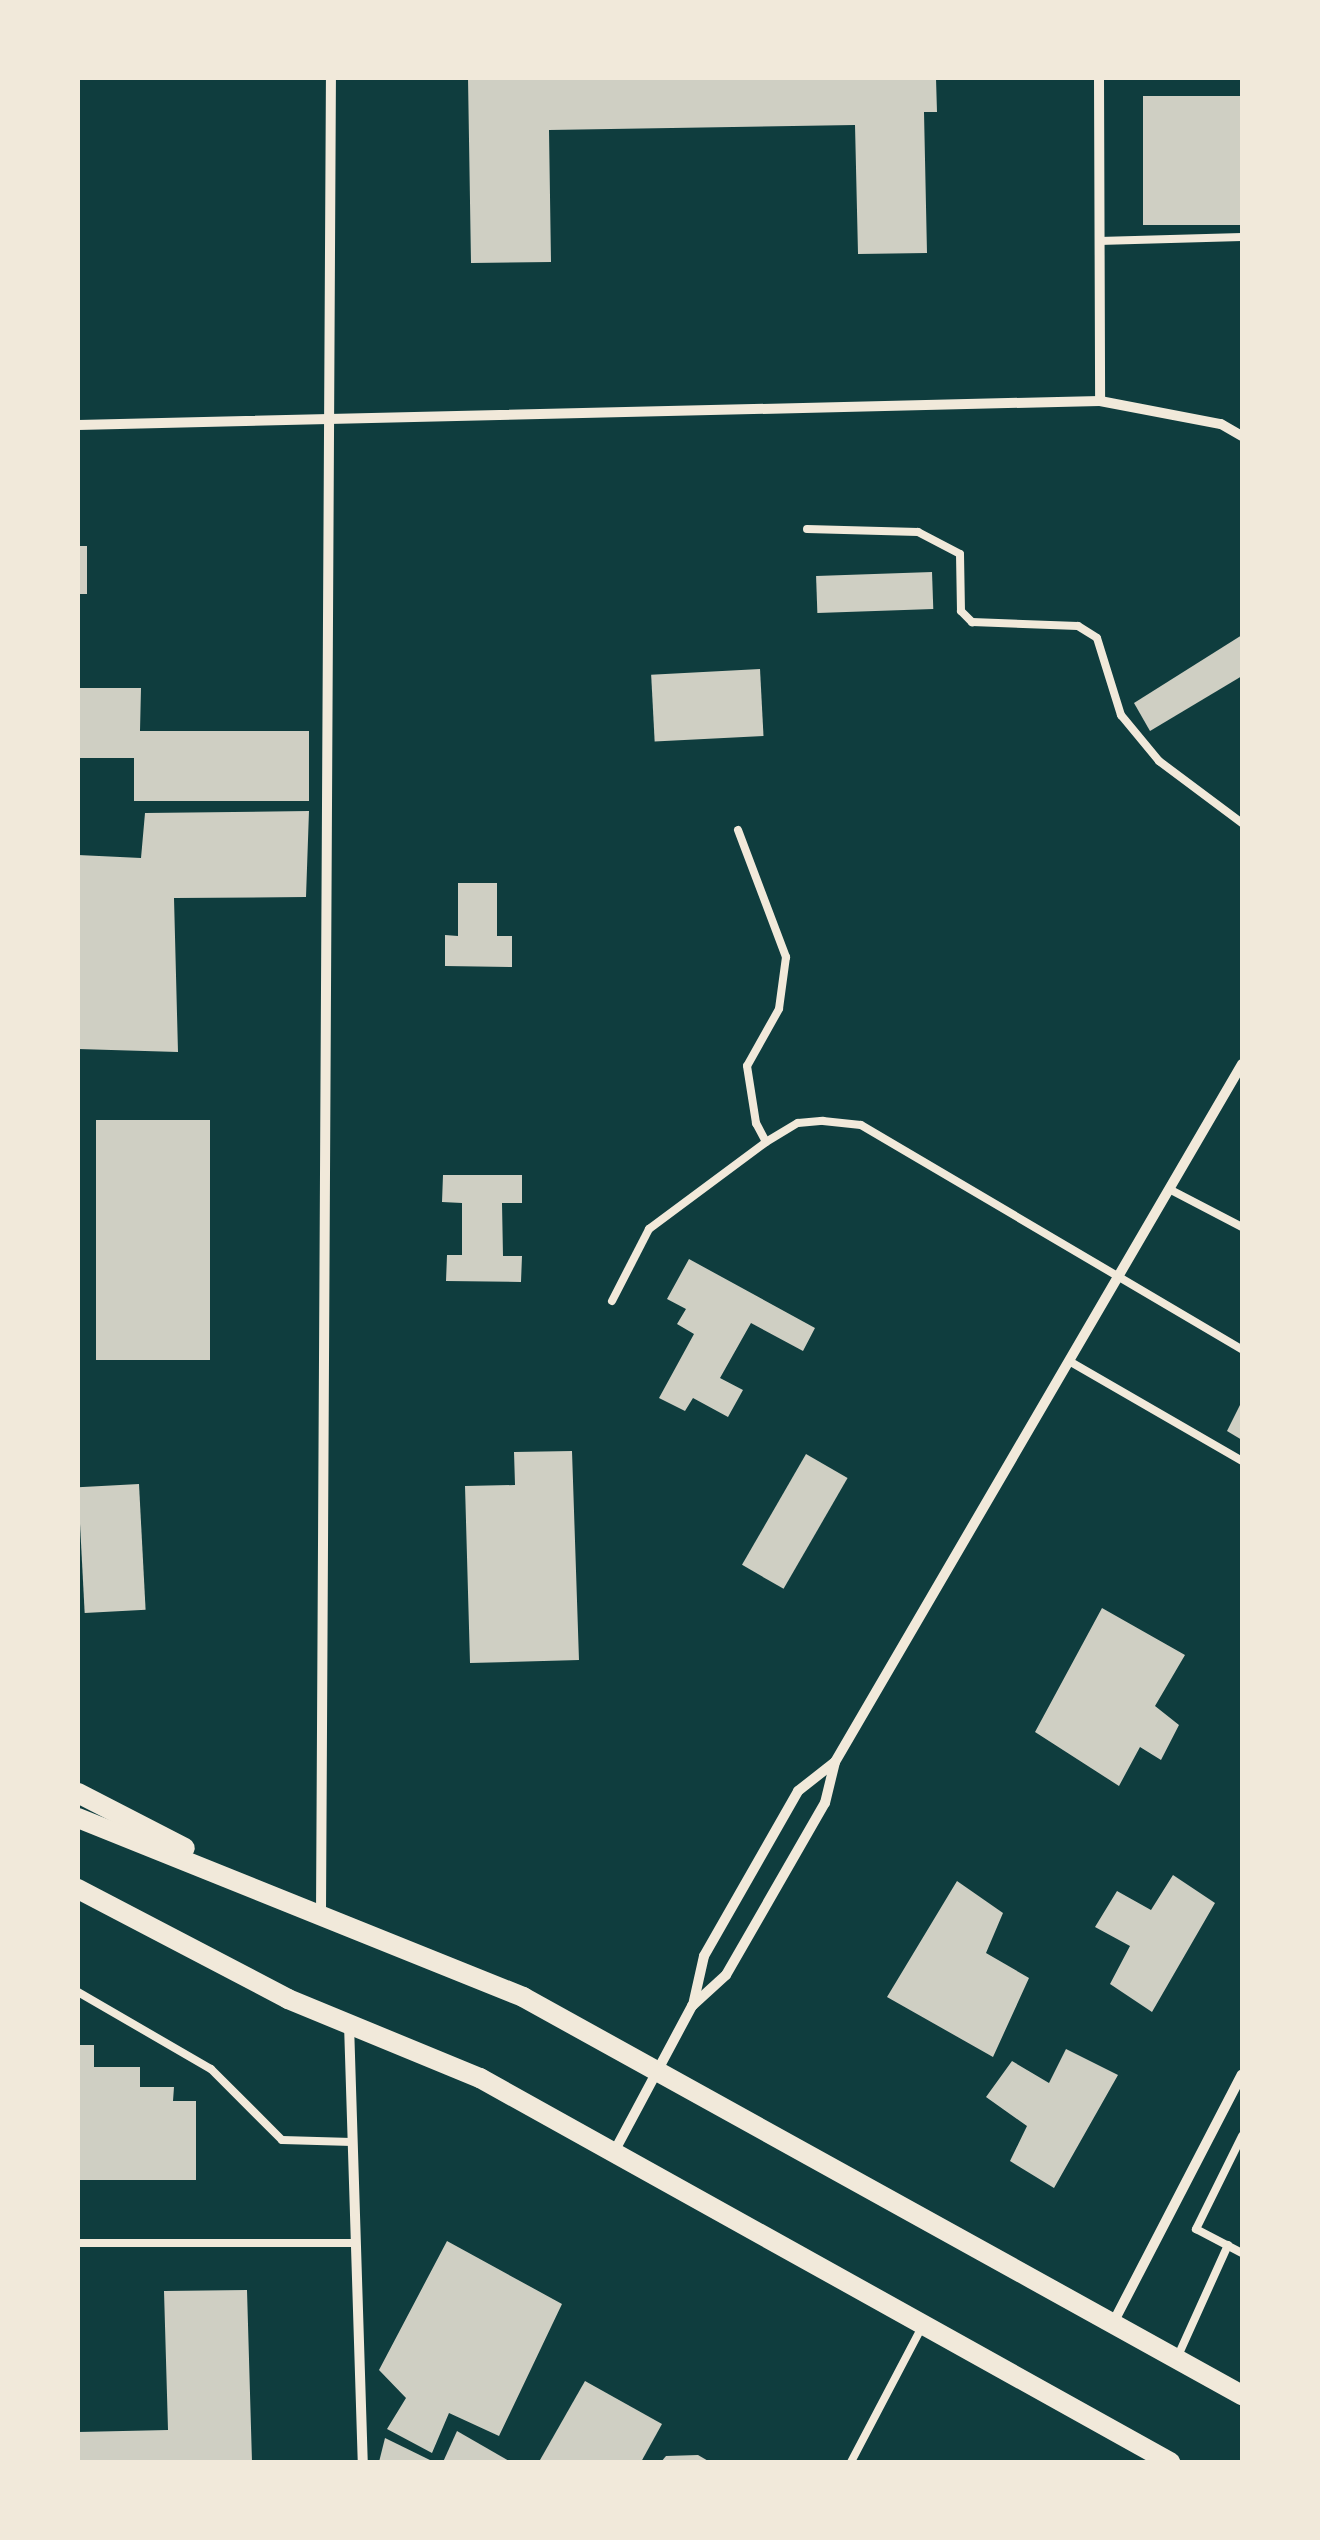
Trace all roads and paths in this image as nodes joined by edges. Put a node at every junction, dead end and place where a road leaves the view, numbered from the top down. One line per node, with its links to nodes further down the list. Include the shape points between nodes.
1 (331, 78): 6 (street)
2 (1099, 78): 4 (street)
3 (1242, 238): 4 (lane)
4 (1100, 241): 5 (street)
5 (1100, 401): 6 (street); 8 (street, via 1220,424)
6 (330, 416): 7 (street); 26 (street)
7 (78, 425)
8 (1242, 436)
9 (807, 529): 10 (lane, via 918,532 946,542 960,554 961,611 972,622 1078,626 1097,638 1121,715 1159,762)
10 (1242, 822)
11 (738, 830): 13 (lane, via 786,957 779,1009 747,1066 756,1124)
12 (1242, 1064): 14 (street)
13 (766, 1142): 16 (lane, via 798,1123 861,1125); 17 (lane, via 649,1230)
14 (1169, 1189): 15 (lane); 16 (street)
15 (1242, 1227)
16 (1121, 1280): 18 (lane); 19 (street)
17 (612, 1301)
18 (1242, 1348)
19 (1069, 1361): 20 (lane); 21 (street)
20 (1242, 1461)
21 (835, 1762): 28 (street, via 825,1804 726,1974); 28 (street, via 798,1791 704,1956)
22 (78, 1793): 24 (main road, via 124,1812)
23 (78, 1818): 24 (main road)
24 (234, 1877): 26 (main road)
25 (78, 1889): 29 (main road)
26 (320, 1915): 30 (main road, via 523,1998)
27 (78, 1992): 33 (lane, via 211,2069 282,2140)
28 (692, 2006): 30 (street)
29 (348, 2024): 33 (street); 34 (main road, via 480,2078)
30 (654, 2071): 34 (street); 39 (main road)
31 (1242, 2074): 39 (street)
32 (1242, 2136): 37 (lane, via 1196,2230)
33 (352, 2142): 36 (street)
34 (614, 2153): 40 (main road)
35 (78, 2243): 36 (lane)
36 (354, 2243): 43 (street)
37 (1228, 2245): 38 (lane); 41 (lane)
38 (1242, 2252)
39 (1113, 2323): 41 (main road)
40 (923, 2325): 44 (lane); 45 (main road)
41 (1176, 2358): 42 (main road)
42 (1242, 2395)
43 (363, 2462)
44 (851, 2462)
45 (1170, 2462)

